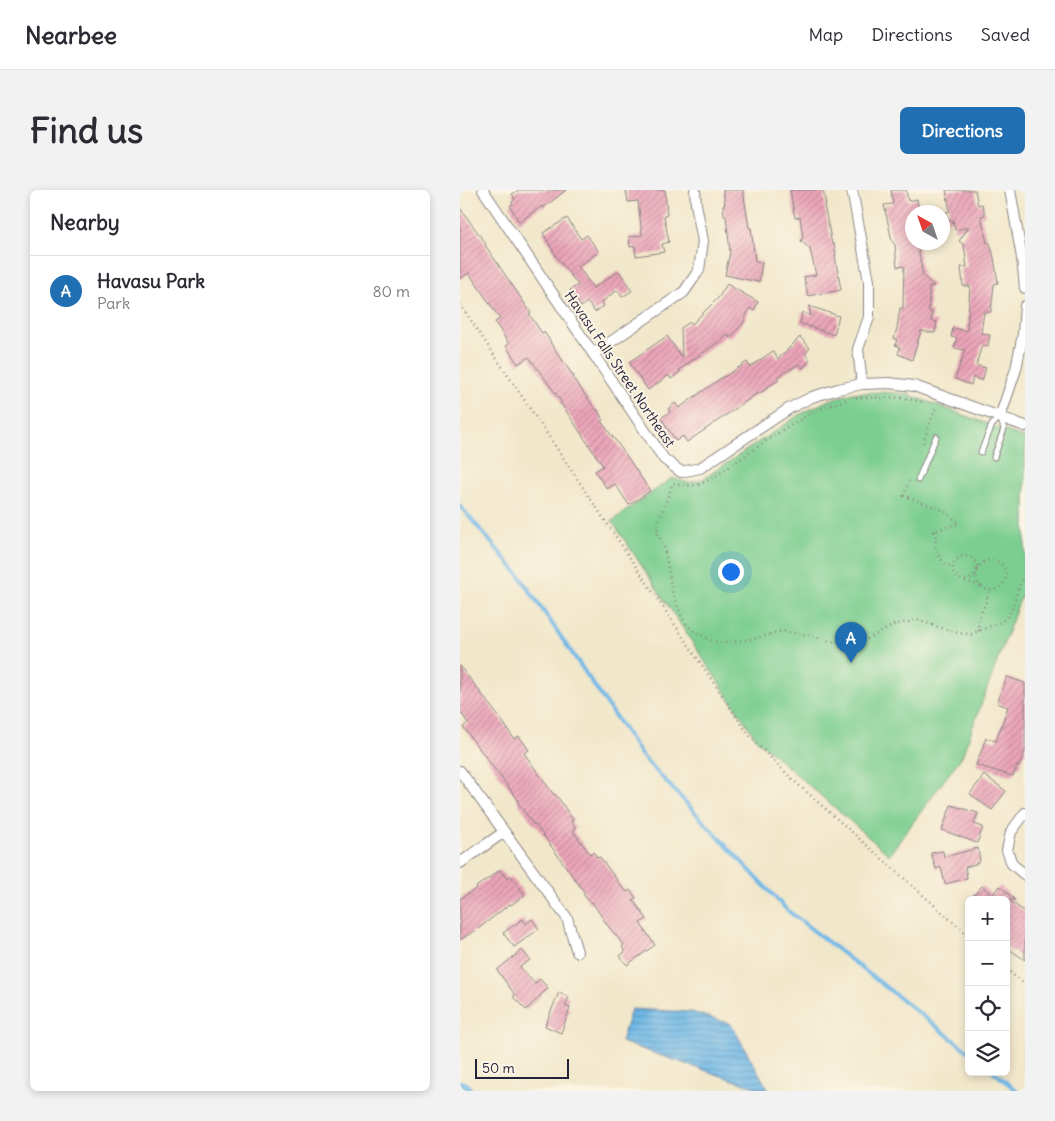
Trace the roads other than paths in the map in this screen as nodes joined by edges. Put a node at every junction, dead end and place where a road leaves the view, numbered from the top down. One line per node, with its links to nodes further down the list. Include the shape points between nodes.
1 (483, 190): 7 (street, Havasu Falls Street Northeast)
2 (695, 190): 7 (street, via 703,241 699,270 684,292)
3 (852, 190): 8 (street, via 869,281 869,317 858,349)
4 (1010, 190): 5 (street)
5 (1025, 288)
6 (1025, 306): 9 (street, via 1016,369)
7 (593, 354): 8 (street, Havasu Falls Street Northeast, via 664,459 681,472 700,468 812,397)
8 (862, 384): 9 (street, Havasu Falls Street Northeast, via 914,386)
9 (1000, 417): 10 (street, Havasu Falls Street Northeast); 12 (lane, via 992,425); 13 (lane, via 1004,429)
10 (1025, 426)
11 (936, 437): 14 (lane)
12 (981, 452)
13 (994, 456)
14 (918, 480)
15 (460, 771): 17 (street)
16 (1025, 813): 19 (street, via 1011,832 1007,850 1012,864)
17 (504, 832): 18 (street); 20 (street, via 567,918)
18 (460, 864)
19 (1025, 875)
20 (577, 952)

